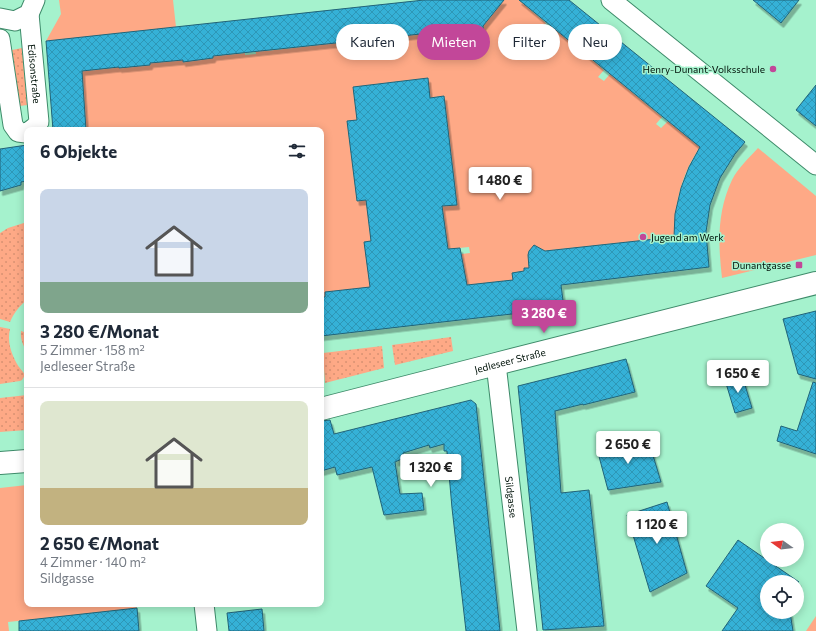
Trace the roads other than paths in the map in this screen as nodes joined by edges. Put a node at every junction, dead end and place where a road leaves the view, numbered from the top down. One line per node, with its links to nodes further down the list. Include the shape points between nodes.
1 (611, 0): 7 (street)
2 (32, 7): 3 (street, Edisonstraße, via 15,22); 5 (street, Edisonstraße, via 39,122)
3 (0, 18)
4 (0, 39): 6 (street, via 13,125 18,132)
5 (35, 127)
6 (24, 132)
7 (816, 165)
8 (816, 283): 9 (street, Jedleseer Straße)
9 (496, 364): 10 (street, Jedleseer Straße); 15 (street, Sildgasse)
10 (324, 408)
11 (24, 461): 12 (street)
12 (0, 463)
13 (204, 607): 14 (street)
14 (207, 631)
15 (526, 631)

